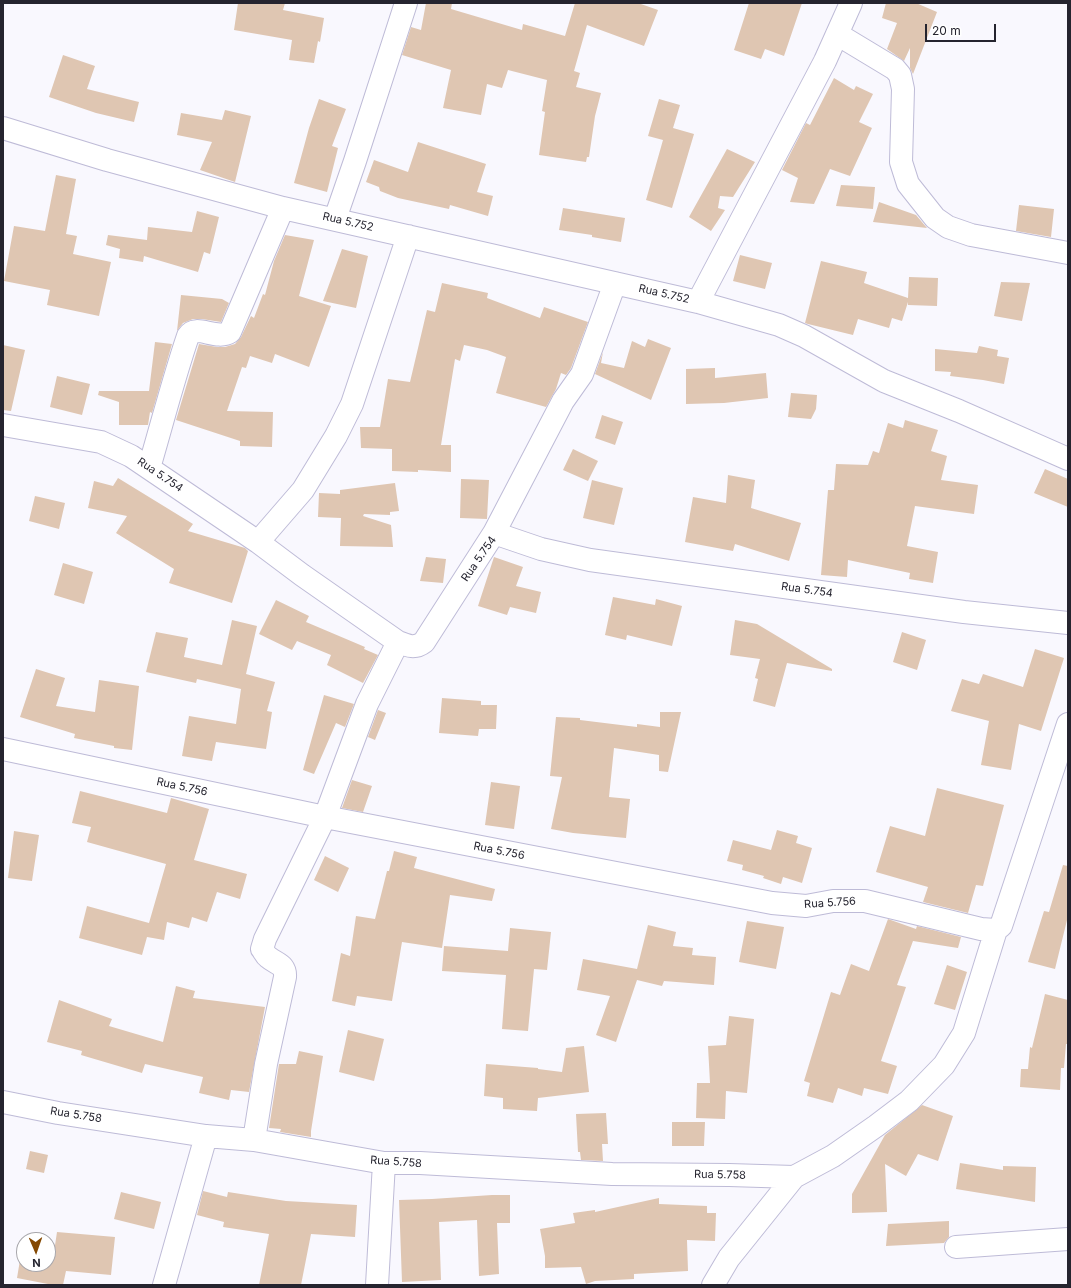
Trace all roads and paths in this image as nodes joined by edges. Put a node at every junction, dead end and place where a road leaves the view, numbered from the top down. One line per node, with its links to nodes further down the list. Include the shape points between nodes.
1 (406, 3): 6 (street)
2 (851, 3): 3 (street)
3 (837, 34): 8 (street, via 900,75 903,89 901,162 908,184 935,218 948,227 971,235); 10 (street)
4 (3, 128): 5 (street, Rua 5.752, via 107,160)
5 (283, 208): 6 (street, Rua 5.752); 13 (street, via 230,332 225,335 195,330 190,332 175,374)
6 (335, 219): 7 (street, Rua 5.752)
7 (408, 236): 9 (street, Rua 5.752); 15 (street, via 352,404 303,490)
8 (1068, 253)
9 (615, 283): 10 (street, Rua 5.752); 14 (street, via 582,374 563,401)
10 (698, 302): 12 (street, Rua 5.752, via 779,325 804,336 884,381)
11 (3, 425): 13 (street, Rua 5.754, via 101,442 132,456)
12 (1068, 459)
13 (149, 468): 15 (street, Rua 5.754)
14 (494, 533): 16 (street, Rua 5.754, via 541,549 590,560 964,612); 17 (street, Rua 5.754, via 424,642 413,647)
15 (258, 542): 17 (street, Rua 5.754)
16 (1068, 622)
17 (398, 642): 20 (street, via 367,704)
18 (1068, 724): 21 (street, via 1001,926)
19 (3, 749): 20 (street, Rua 5.756)
20 (325, 818): 21 (street, Rua 5.756, via 772,903 806,906 833,901 865,901 981,929); 24 (street, via 262,948 267,956 283,966 286,971 266,1064)
21 (996, 930): 26 (street, via 964,1033 944,1065 909,1101 876,1126 833,1156)
22 (3, 1102): 23 (street, Rua 5.758)
23 (206, 1136): 24 (street, Rua 5.758); 29 (street)
24 (254, 1140): 25 (street, Rua 5.758)
25 (384, 1163): 26 (street, Rua 5.758, via 612,1174); 30 (street)
26 (794, 1177): 31 (street, via 729,1258)
27 (1068, 1239): 28 (street)
28 (956, 1247)
29 (164, 1285)
30 (377, 1285)
31 (713, 1285)

